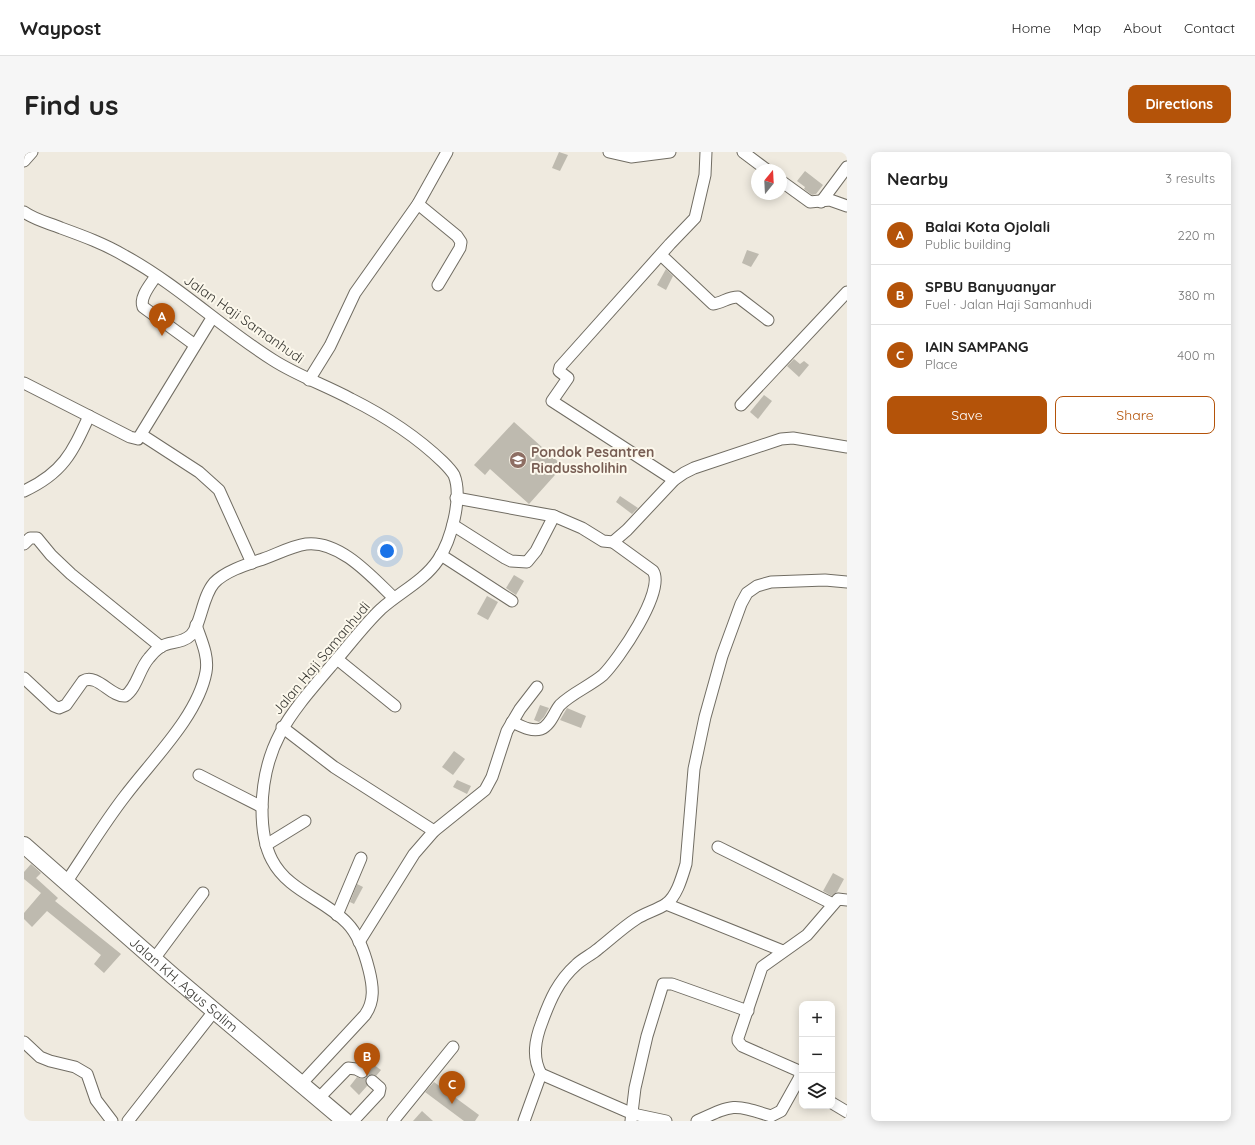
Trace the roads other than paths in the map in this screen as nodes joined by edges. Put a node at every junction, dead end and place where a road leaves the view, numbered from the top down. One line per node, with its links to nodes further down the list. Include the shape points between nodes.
1 (32, 152): 7 (street)
2 (447, 152): 12 (street)
3 (609, 152): 4 (street, via 632,157)
4 (670, 152)
5 (706, 152): 15 (street, via 705,174 695,218)
6 (743, 152): 8 (street)
7 (24, 162)
8 (759, 164)
9 (847, 167): 11 (street)
10 (787, 186): 11 (street, via 806,201)
11 (821, 202): 13 (street, via 830,200)
12 (418, 204): 17 (street, via 461,242); 22 (street, via 355,292 330,346)
13 (847, 206)
14 (24, 212): 16 (street, Jalan Haji Samanhudi, via 111,248)
15 (661, 255): 20 (street, via 713,304 738,297); 28 (street, via 559,369 568,378 552,401)
16 (156, 276): 19 (street, Jalan Haji Samanhudi); 21 (street, via 141,300 143,307)
17 (438, 285)
18 (847, 292): 24 (street)
19 (212, 318): 21 (street); 22 (street, Jalan Haji Samanhudi, via 269,358)
20 (768, 320)
21 (195, 345): 26 (street)
22 (309, 380): 30 (street, Jalan Haji Samanhudi, via 370,409 430,451 454,476)
23 (24, 383): 25 (street)
24 (741, 405)
25 (89, 416): 26 (street, via 133,439 138,439); 29 (street, via 75,446 59,468 49,478)
26 (142, 435): 36 (street, via 199,472 219,490)
27 (847, 447): 28 (street, via 793,438 782,439 694,468)
28 (674, 480): 33 (street)
29 (24, 491)
30 (456, 498): 31 (street); 32 (street, Jalan Haji Samanhudi)
31 (554, 516): 32 (street, via 536,551 527,562 505,558); 33 (street, via 582,528 603,541)
32 (453, 524): 35 (street, Jalan Haji Samanhudi)
33 (613, 542): 46 (street, via 653,571 656,577 654,591 632,638 602,675 560,705 546,726 534,730)
34 (24, 544): 41 (street, via 30,538 37,538 71,574)
35 (441, 555): 38 (street, Jalan Haji Samanhudi, via 419,581); 39 (street)
36 (252, 563): 38 (street, via 300,545 319,546 349,556); 40 (street, via 214,584 204,601)
37 (847, 582): 59 (street, via 771,582 757,586 747,594 741,604 722,656 703,724 694,769 686,864 682,879)
38 (394, 598): 42 (street, Jalan Haji Samanhudi, via 365,624)
39 (512, 601)
40 (196, 625): 41 (street, via 187,638); 56 (street, via 207,660 203,685 194,703 169,742 125,796)
41 (161, 647): 43 (street, via 146,662 125,696 86,679 66,705 59,708)
42 (337, 659): 45 (street); 47 (street, Jalan Haji Samanhudi)
43 (24, 678)
44 (537, 687): 46 (street)
45 (395, 706)
46 (512, 722): 51 (street, via 485,790)
47 (282, 727): 49 (street, Jalan Haji Samanhudi, via 268,761); 51 (street, via 334,767)
48 (199, 775): 49 (street)
49 (262, 807): 53 (street, Jalan Haji Samanhudi)
50 (305, 821): 53 (street)
51 (434, 831): 62 (street, via 414,854)
52 (24, 845): 56 (highway, Jalan KH. Agus Salim)
53 (266, 845): 61 (street, Jalan Haji Samanhudi, via 280,872 295,887)
54 (718, 847): 60 (street)
55 (361, 858): 61 (street)
56 (67, 881): 64 (highway, Jalan KH. Agus Salim)
57 (204, 893): 64 (street)
58 (847, 900): 60 (street, via 838,899)
59 (666, 904): 63 (street); 71 (street, via 636,919 618,932 576,965 561,981 551,997 534,1051)
60 (833, 904): 63 (street, via 807,935)
61 (337, 914): 62 (street, Jalan Haji Samanhudi, via 354,932)
62 (359, 942): 73 (street, Jalan Haji Samanhudi, via 370,974 371,1006 353,1030)
63 (783, 951): 66 (street, via 762,967)
64 (154, 959): 65 (highway, Jalan KH. Agus Salim)
65 (215, 1010): 73 (highway, Jalan KH. Agus Salim); 80 (street)
66 (748, 1012): 70 (street, via 738,1038 739,1044 796,1069); 78 (street, via 672,984 663,984 647,1036 635,1088)
67 (24, 1042): 79 (street, via 40,1057 75,1067 87,1074 96,1100)
68 (453, 1046): 83 (street)
69 (362, 1072): 75 (street, via 348,1068)
70 (799, 1073)
71 (541, 1074): 78 (street); 84 (street)
72 (372, 1081): 82 (street, via 380,1088 379,1093)
73 (301, 1084): 75 (highway, Jalan KH. Agus Salim)
74 (799, 1085): 86 (street, via 777,1114 771,1116 743,1107 730,1107)
75 (318, 1099): 81 (highway, Jalan KH. Agus Salim)
76 (835, 1105): 77 (street)
77 (847, 1112)
78 (632, 1117): 85 (street)
79 (112, 1121)
80 (128, 1121)
81 (345, 1121)
82 (353, 1121)
83 (393, 1121)
84 (524, 1121)
85 (666, 1121)
86 (697, 1121)

